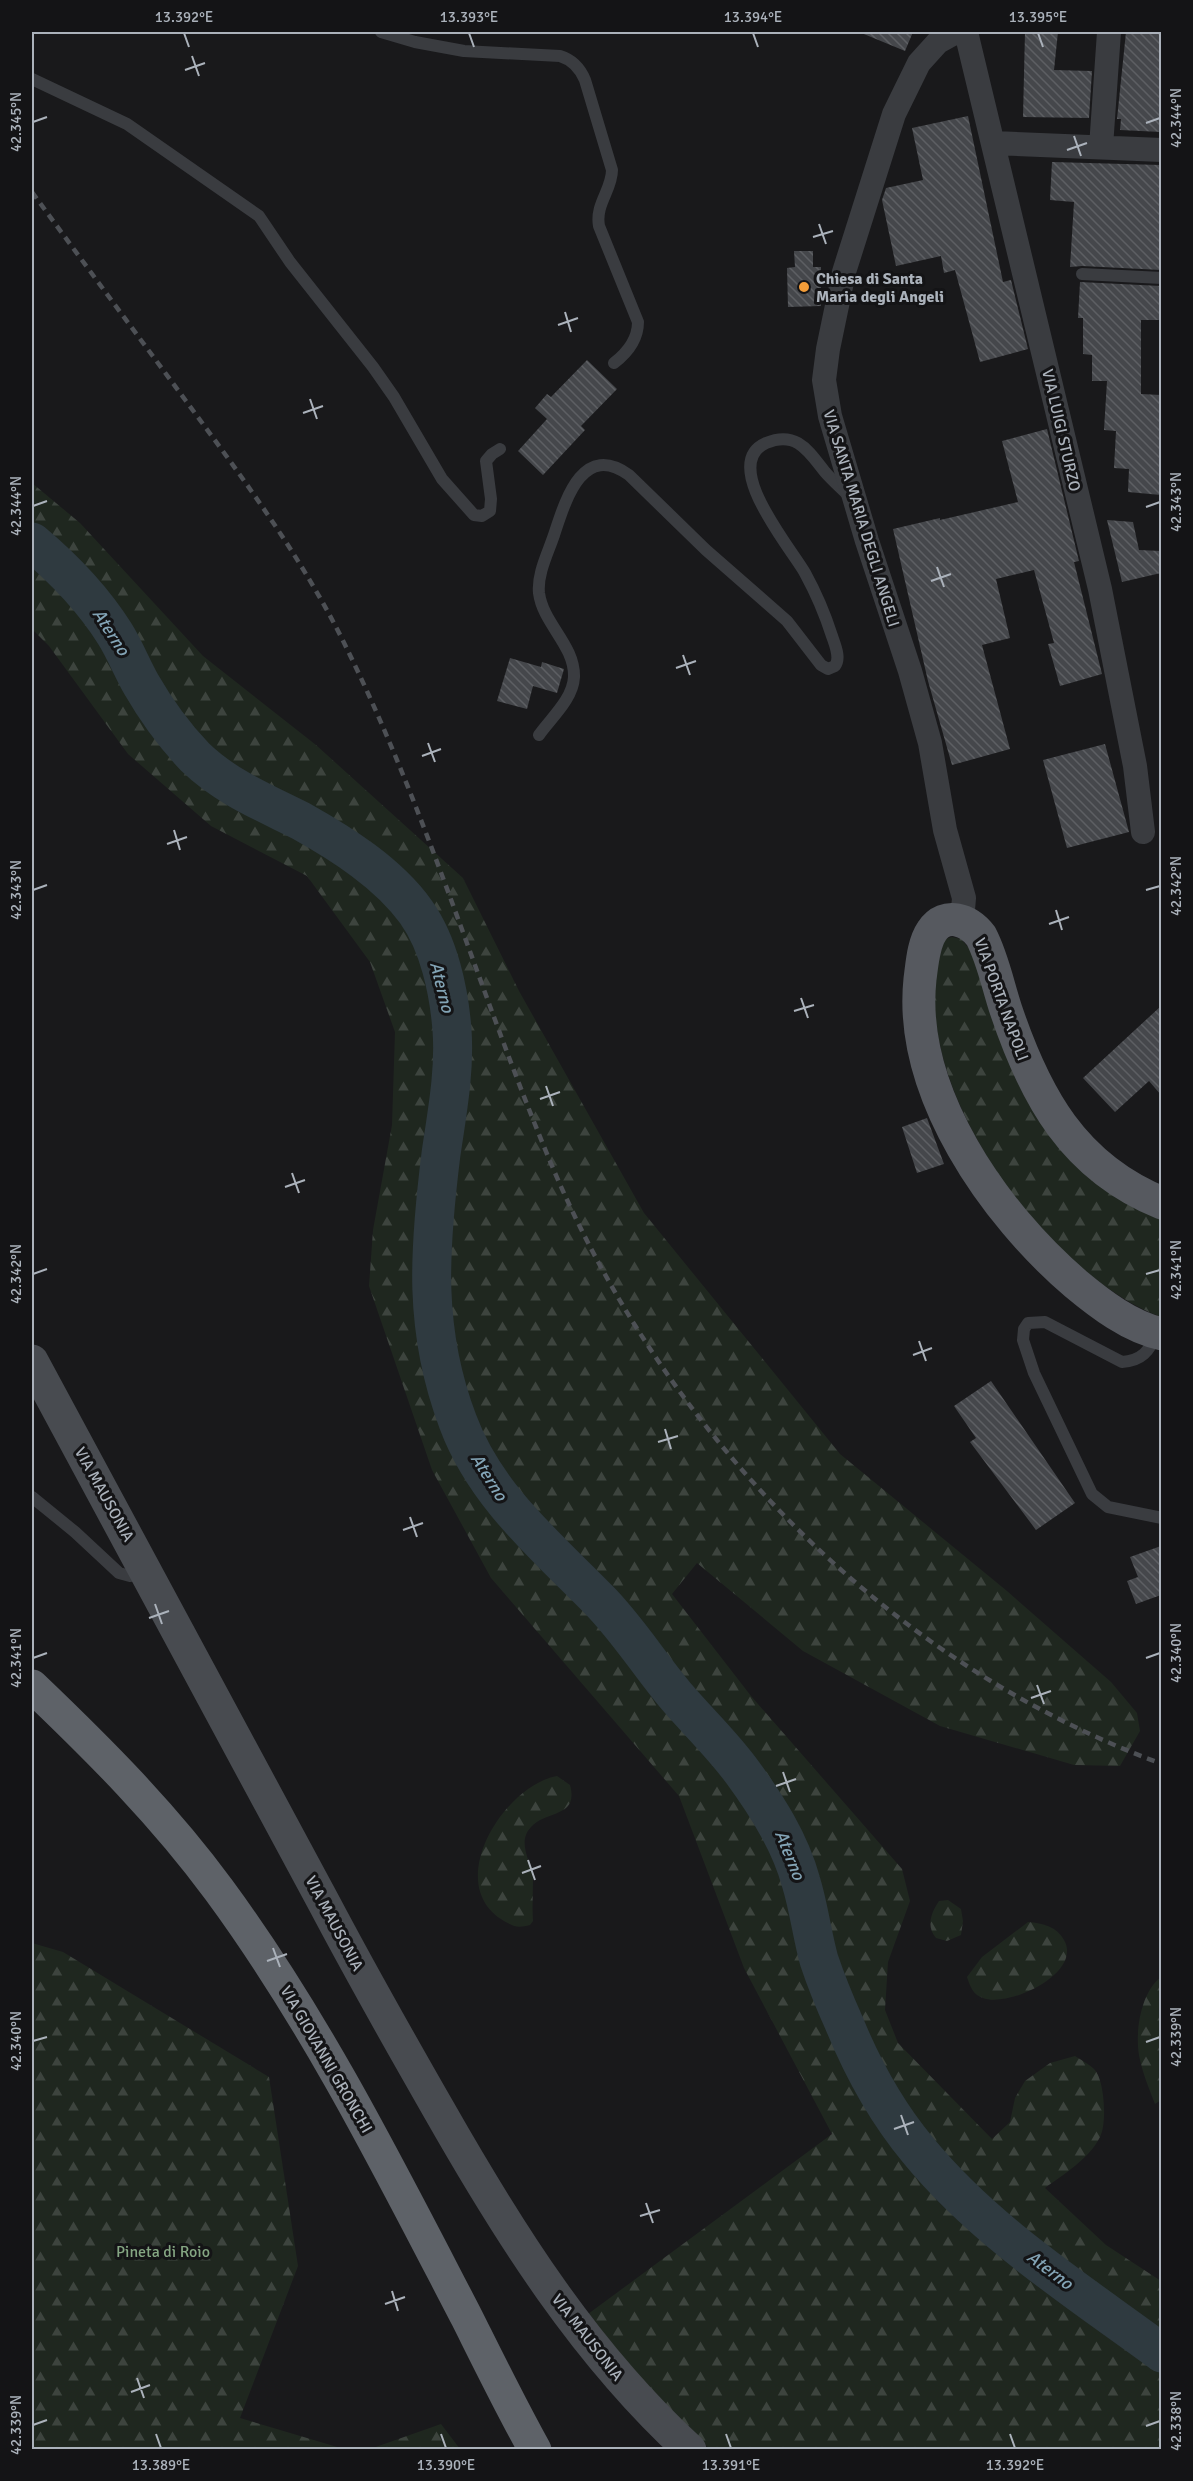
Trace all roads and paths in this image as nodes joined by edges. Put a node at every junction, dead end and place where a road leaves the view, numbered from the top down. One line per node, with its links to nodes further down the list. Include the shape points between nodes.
1 (381, 32): 11 (lane, via 464,51 560,56 579,68 612,170 599,205 599,226 638,322 631,346)
2 (956, 32): 13 (street, VIA SANTA MARIA DEGLI ANGELI, via 928,52 910,77 897,106 857,225 836,311 826,361 826,398)
3 (966, 32): 6 (street, VIA LUIGI STURZO)
4 (1109, 32): 7 (street)
5 (32, 79): 12 (lane, via 127,124 259,216 290,262 374,367 442,479 474,516 490,512 486,465)
6 (994, 142): 7 (street); 15 (street, VIA LUIGI STURZO, via 1102,601 1135,766)
7 (1101, 147): 8 (street)
8 (1161, 150)
9 (1082, 274): 10 (lane)
10 (1161, 278)
11 (614, 363)
12 (500, 449)
13 (855, 502): 14 (lane, via 797,442 765,444 752,460 751,477 759,501 805,573 827,622 838,657 835,666 828,669 820,665 787,621 629,475 604,466 582,474 573,484 561,515 539,588 546,613 572,662 574,681); 16 (street, VIA SANTA MARIA DEGLI ANGELI, via 921,707 948,846 964,898)
14 (539, 735)
15 (1143, 832)
16 (962, 921): 17 (main road, VIA PORTA NAPOLI, via 974,927 983,940 1021,1052 1051,1111 1098,1164 1131,1188); 18 (main road, VIA PORTA NAPOLI, via 939,923 930,935 919,999 929,1066 955,1130 1000,1204 1045,1255 1105,1306)
17 (1161, 1203)
18 (1159, 1334): 21 (lane, via 1149,1351 1126,1362 1045,1322 1028,1323 1023,1334 1039,1385 1092,1494 1108,1507)
19 (32, 1361): 22 (main road, VIA MAUSONIA)
20 (32, 1497): 22 (lane, via 119,1573 130,1576)
21 (1161, 1518)
22 (147, 1570): 25 (main road, VIA MAUSONIA, via 379,2004 479,2180 540,2274 598,2353)
23 (32, 1686): 24 (highway, VIA GIOVANNI GRONCHI, via 149,1803 251,1934 335,2070)
24 (536, 2450)
25 (690, 2450)

